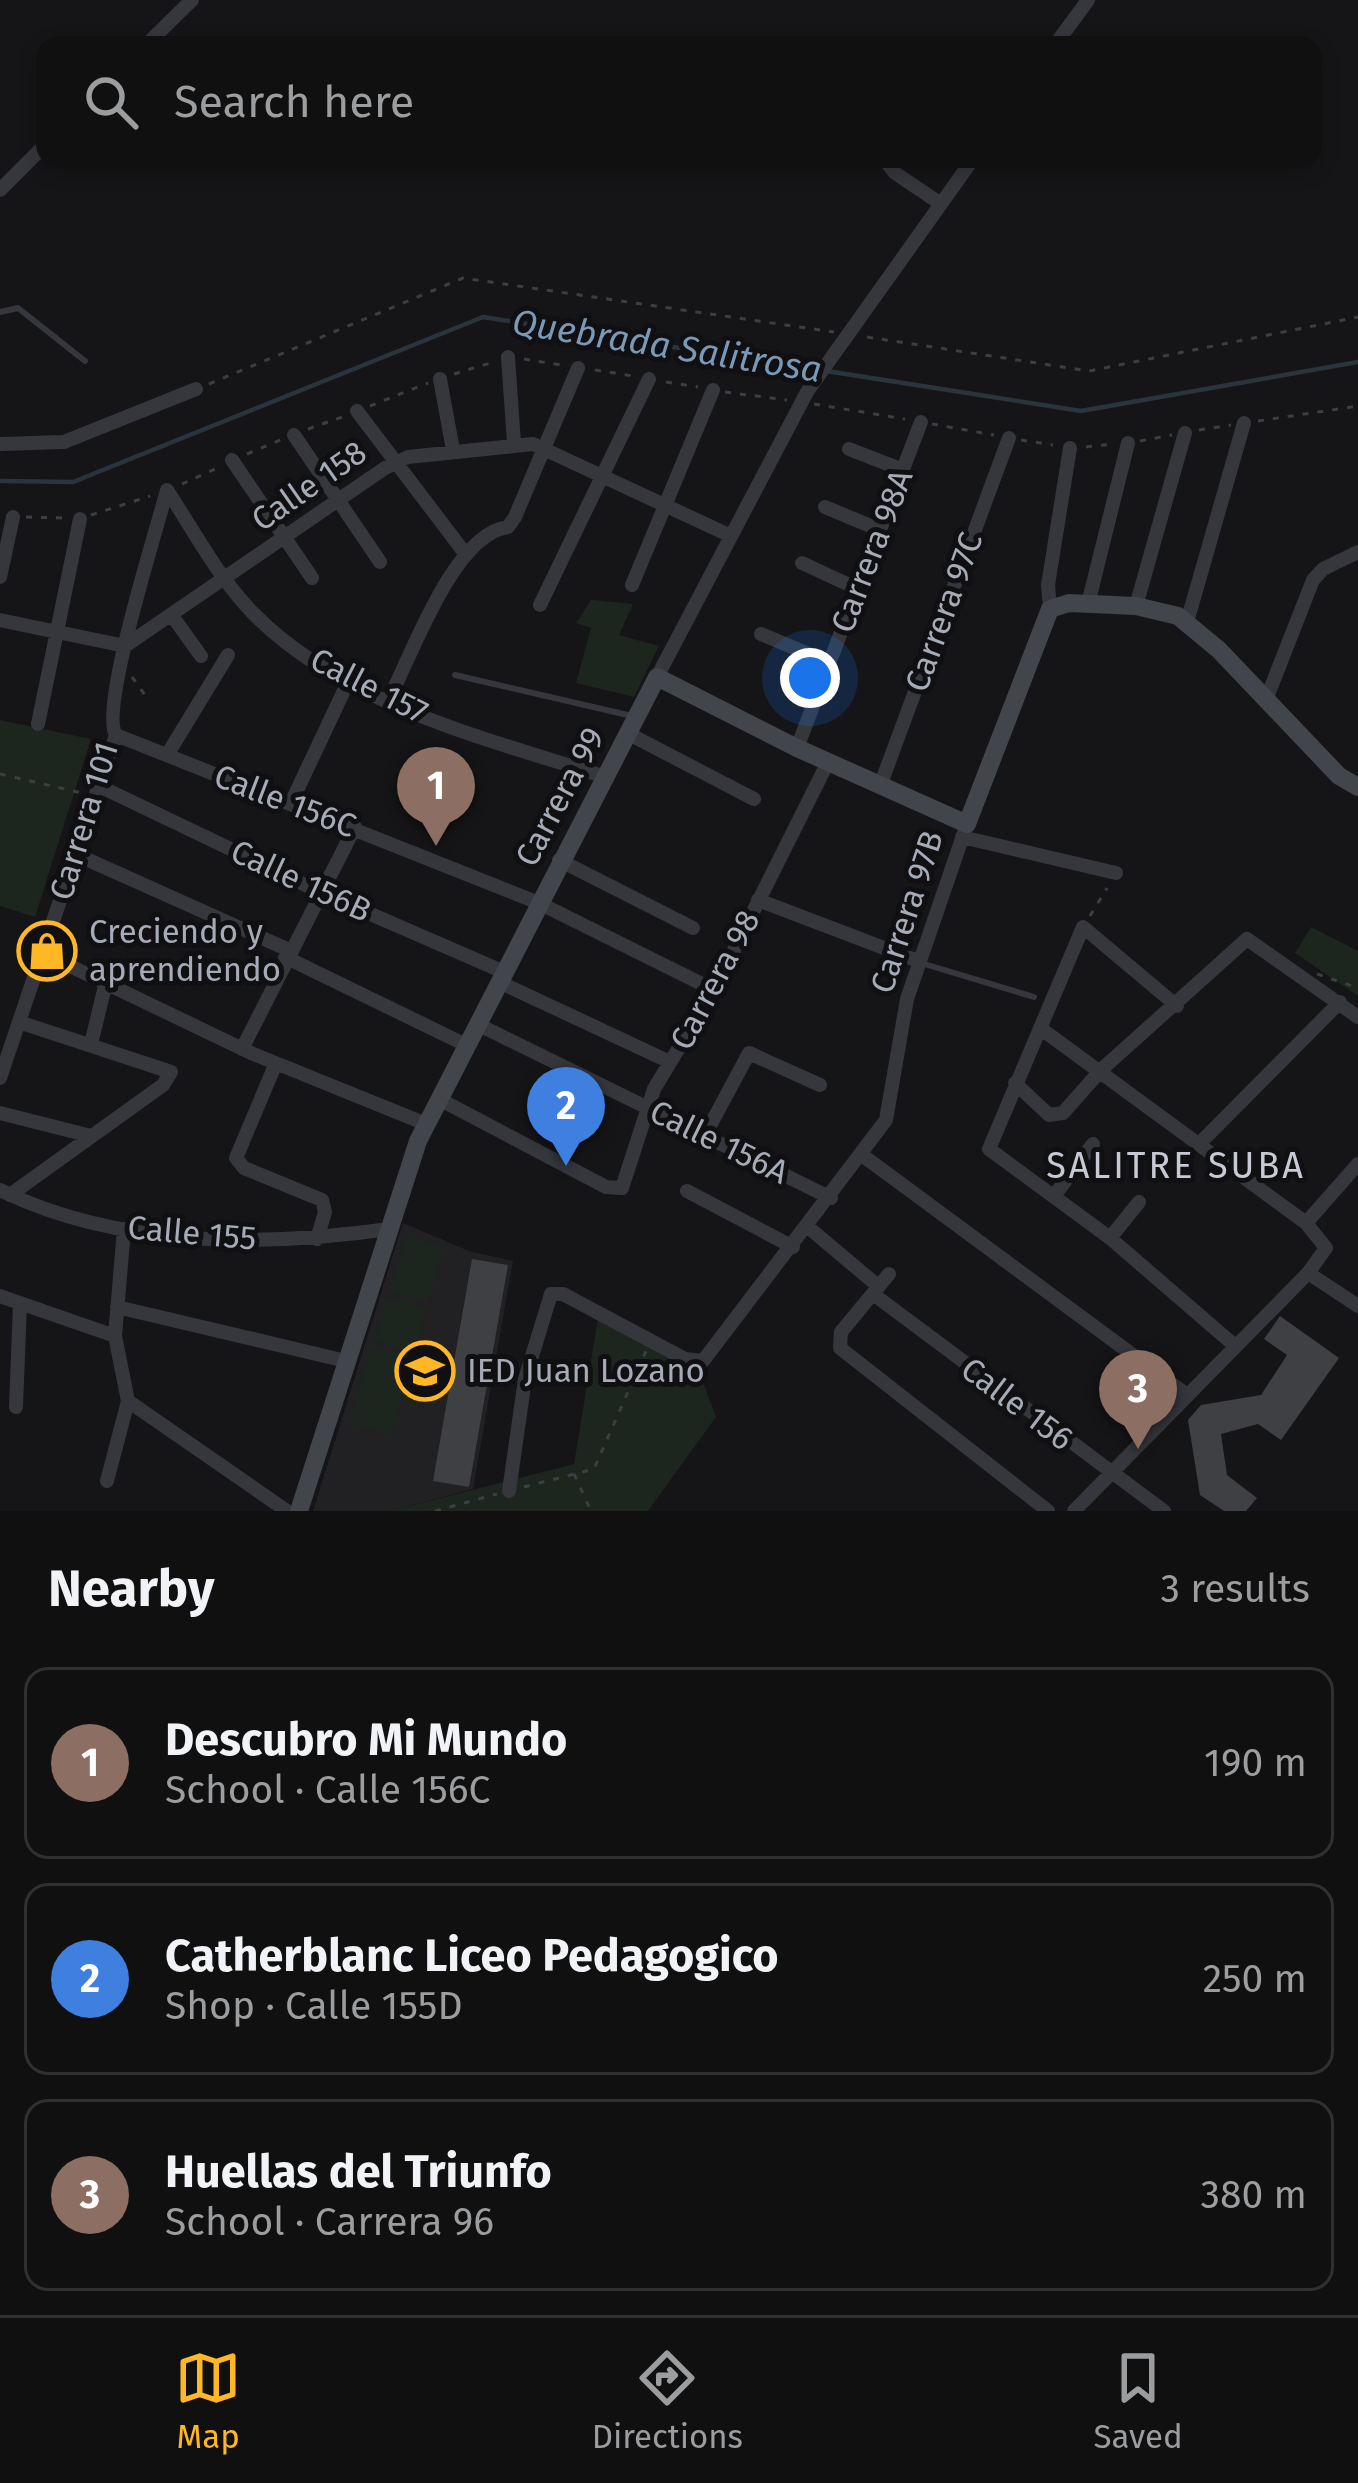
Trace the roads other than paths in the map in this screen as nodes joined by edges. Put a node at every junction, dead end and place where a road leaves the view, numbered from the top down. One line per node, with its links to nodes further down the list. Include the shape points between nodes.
1 (192, 0): 3 (street)
2 (1088, 0): 4 (street)
3 (155, 36)
4 (1062, 36)
5 (36, 154): 8 (street)
6 (891, 168): 9 (street)
7 (966, 168): 9 (street, Carrera 99)
8 (0, 190)
9 (940, 204): 42 (street, Carrera 99, via 805,397)
10 (0, 312): 12 (lane, via 18,308)
11 (508, 357): 24 (street)
12 (86, 362)
13 (578, 368): 27 (street)
14 (440, 379): 30 (street)
15 (649, 379): 34 (street)
16 (196, 389): 26 (street, via 64,442)
17 (713, 390): 37 (street)
18 (357, 411): 32 (street)
19 (921, 422): 33 (street, Carrera 98A)
20 (1244, 423): 59 (street)
21 (1185, 433): 55 (street)
22 (294, 435): 36 (street)
23 (1009, 438): 78 (street, Carrera 97C)
24 (514, 443): 27 (street, Calle 158); 30 (street, Calle 158)
25 (1128, 443): 54 (street)
26 (0, 444)
27 (544, 448): 34 (street, Calle 158); 45 (street, via 508,527 489,530)
28 (1070, 448): 56 (street, Carrera 97B)
29 (849, 449): 33 (street)
30 (453, 450): 32 (street, Calle 158)
31 (232, 460): 43 (street)
32 (395, 463): 36 (street, Calle 158); 45 (street)
33 (903, 470): 41 (street, Carrera 98A)
34 (603, 475): 37 (street, Calle 158); 53 (street)
35 (167, 490): 50 (street, Calle 157); 62 (street, Carrera 101)
36 (339, 501): 43 (street, Calle 158); 46 (street)
37 (664, 502): 42 (street, Calle 158); 51 (street)
38 (825, 506): 41 (street)
39 (14, 517): 48 (street)
40 (80, 519): 60 (street)
41 (880, 530): 52 (street, Carrera 98A)
42 (731, 536): 67 (street, Carrera 99)
43 (286, 539): 49 (street); 50 (street, Calle 158)
44 (1358, 551): 70 (street, via 1313,580)
45 (464, 552): 69 (street)
46 (380, 562)
47 (802, 563): 52 (street)
48 (0, 577)
49 (312, 578)
50 (226, 580): 57 (street, Calle 158); 68 (street, Calle 157, via 285,641)
51 (632, 585)
52 (858, 589): 65 (street, Carrera 98A)
53 (540, 604)
54 (1088, 604): 55 (street); 56 (street)
55 (1136, 606): 59 (street)
56 (1050, 609): 84 (street, Carrera 97B)
57 (173, 617): 62 (street, Calle 158); 64 (street)
58 (0, 620): 60 (street)
59 (1187, 622): 70 (street)
60 (57, 632): 62 (street); 71 (street)
61 (761, 634): 65 (street)
62 (125, 646): 73 (street, Carrera 101, via 110,722)
63 (227, 655): 75 (street)
64 (201, 656)
65 (830, 663): 74 (street, Carrera 98A)
66 (455, 675): 72 (lane)
67 (657, 677): 72 (street, Carrera 99); 74 (street)
68 (349, 680): 69 (street, Calle 157); 82 (street)
69 (389, 699): 77 (street, Calle 157)
70 (1266, 700): 79 (street)
71 (38, 724)
72 (631, 725): 77 (street, Carrera 99); 81 (street)
73 (116, 736): 75 (street, Calle 156C); 80 (street, Carrera 101)
74 (797, 748): 76 (street)
75 (167, 755): 82 (street, Calle 156C)
76 (827, 762): 78 (street); 89 (street, Carrera 98)
77 (602, 776): 86 (street, Carrera 99)
78 (880, 786): 84 (street)
79 (1358, 787)
80 (98, 791): 85 (street, Carrera 101); 88 (street, Calle 156B)
81 (754, 799)
82 (291, 802): 83 (street, Calle 156C)
83 (355, 827): 88 (street); 90 (street, Calle 156C)
84 (964, 830): 87 (street); 94 (street, Carrera 97B)
85 (75, 854): 92 (street, Carrera 101); 93 (street)
86 (560, 860): 90 (street, Carrera 99); 91 (street)
87 (1116, 873)
88 (320, 892): 93 (street); 95 (street, Calle 156B)
89 (758, 900): 94 (street); 97 (street, Carrera 98)
90 (539, 903): 95 (street, Carrera 99); 97 (street, Calle 156C)
91 (693, 928)
92 (43, 953): 96 (street); 102 (street, Carrera 101)
93 (287, 954): 106 (street); 107 (street)
94 (918, 961): 98 (lane); 122 (street, Carrera 97B, via 895,1094)
95 (502, 977): 103 (street, Carrera 99); 109 (street, Calle 156B)
96 (105, 986): 105 (street); 107 (street)
97 (714, 990): 109 (street, Carrera 98)
98 (1034, 997)
99 (1340, 1002): 100 (street, via 1256,941 1241,940); 101 (street); 120 (street)
100 (1177, 1006): 104 (street, via 1083,927); 110 (street)
101 (1358, 1017)
102 (19, 1022): 105 (street); 111 (street, Carrera 101)
103 (477, 1024): 106 (street, Carrera 99); 115 (street, Calle 156A)
104 (1040, 1028): 110 (street); 112 (street)
105 (91, 1044): 119 (street, via 171,1072)
106 (466, 1045): 114 (street, Carrera 99)
107 (242, 1048): 108 (street)
108 (276, 1063): 117 (street); 134 (street, via 238,1150 244,1168 322,1200)
109 (670, 1063): 115 (street, Carrera 98)
110 (1101, 1070): 112 (street, via 1063,1113 1049,1115); 120 (street)
111 (0, 1078)
112 (1015, 1083): 126 (street, via 988,1142)
113 (820, 1085): 118 (street, via 748,1053)
114 (439, 1099): 115 (street, Carrera 98, via 615,1190 626,1183); 117 (street, Carrera 99)
115 (647, 1106): 118 (street, Calle 156A)
116 (0, 1114): 119 (street)
117 (426, 1124): 132 (street, Carrera 99)
118 (705, 1135): 127 (street, Calle 156A)
119 (91, 1136): 125 (street)
120 (1200, 1143): 129 (street)
121 (1094, 1144): 126 (street)
122 (862, 1155): 127 (street, Carrera 97B); 146 (street)
123 (1358, 1164): 129 (street)
124 (687, 1191): 135 (street)
125 (5, 1193): 131 (street, Calle 155)
126 (1054, 1196): 133 (street)
127 (831, 1198): 130 (street, Carrera 97B)
128 (1139, 1202): 133 (street)
129 (1306, 1223): 136 (street, via 1326,1248)
130 (808, 1227): 135 (street, Carrera 97B); 138 (street, Calle 156)
131 (124, 1229): 134 (street, Calle 155); 142 (street)
132 (389, 1229): 134 (street, Calle 155); 145 (street, Carrera 99)
133 (1110, 1238): 144 (street)
134 (316, 1239)
135 (793, 1247): 151 (street, Carrera 97B, via 713,1353 693,1362 563,1294 548,1299)
136 (1309, 1273): 141 (street); 144 (street)
137 (889, 1274): 138 (street)
138 (875, 1290): 149 (street, Calle 156); 155 (street, via 841,1332 839,1348)
139 (0, 1296): 140 (street)
140 (20, 1303): 143 (street); 148 (street)
141 (1358, 1306)
142 (117, 1307): 143 (street); 145 (street)
143 (115, 1336): 147 (street)
144 (1234, 1345): 146 (street)
145 (346, 1361): 154 (street, Carrera 99)
146 (1186, 1395): 149 (street)
147 (128, 1401): 150 (street); 153 (street)
148 (16, 1407)
149 (1110, 1474): 152 (street); 156 (street, Calle 156)
150 (107, 1480)
151 (509, 1491)
152 (1075, 1510)
153 (287, 1511)
154 (299, 1511)
155 (1048, 1511)
156 (1164, 1511)

